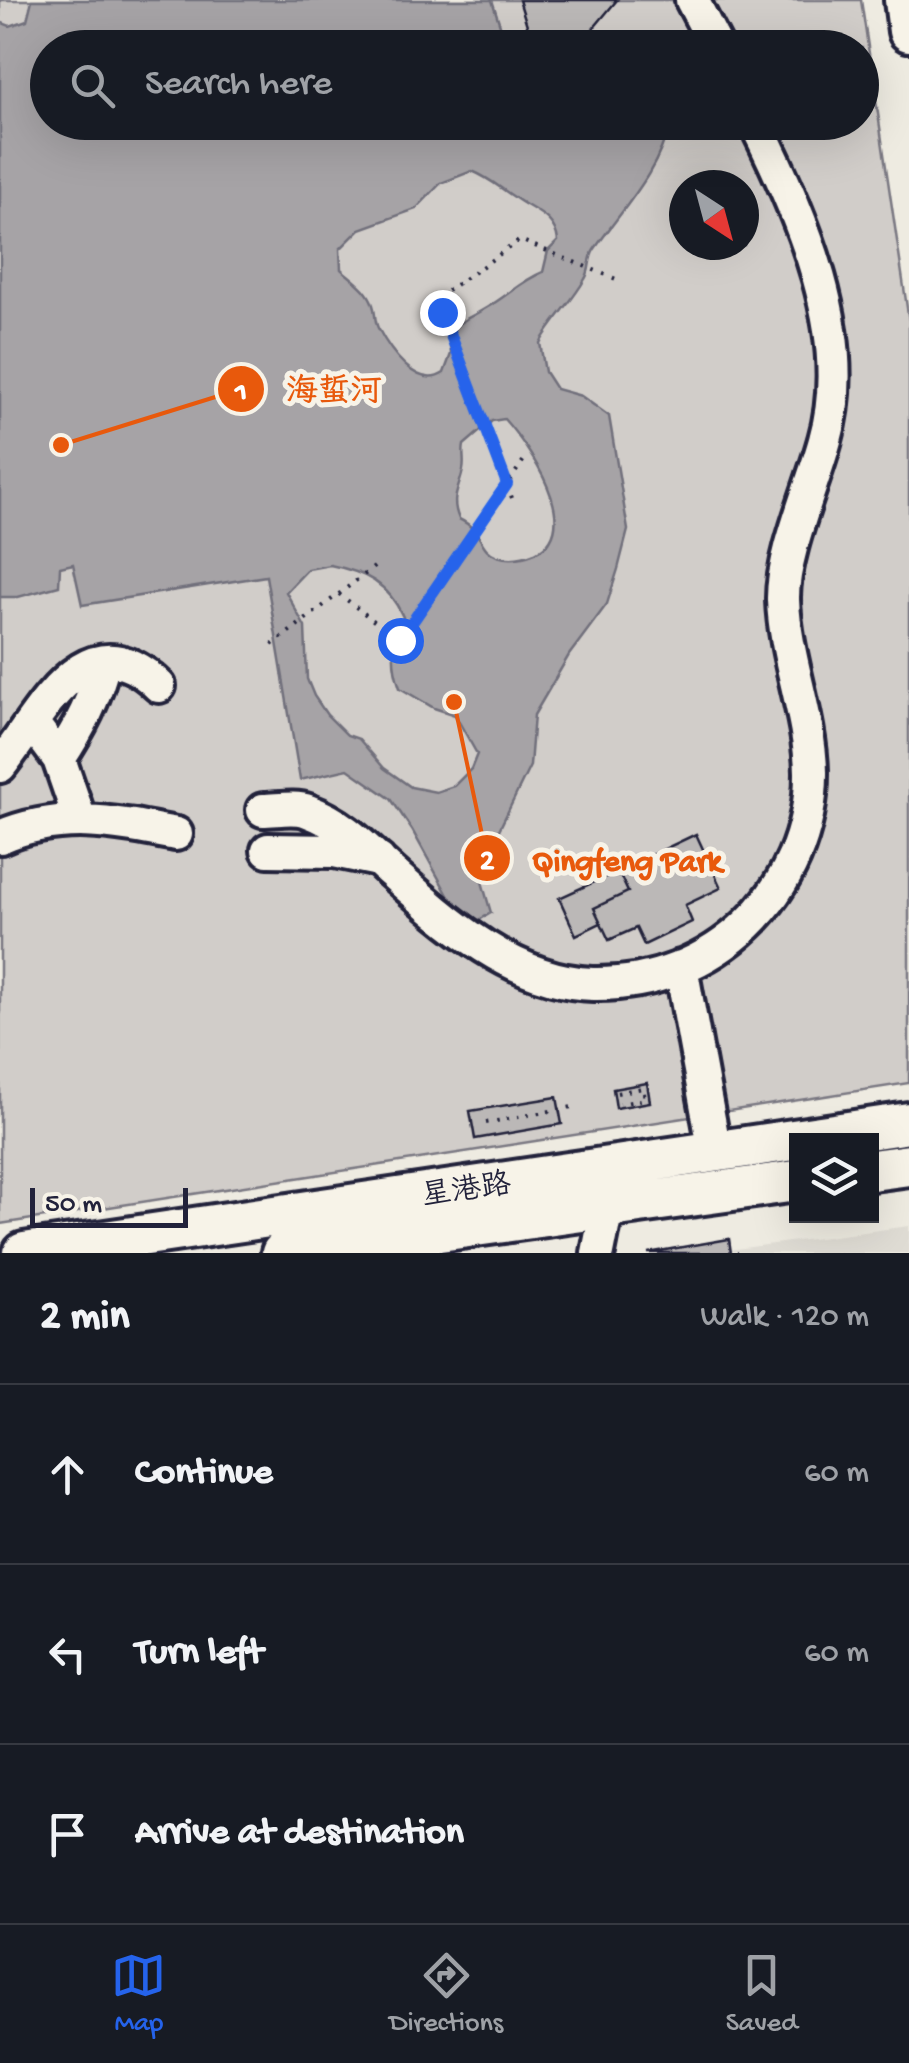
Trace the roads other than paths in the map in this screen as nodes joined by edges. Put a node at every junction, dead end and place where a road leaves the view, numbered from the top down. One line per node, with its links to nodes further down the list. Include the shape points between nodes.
1 (692, 0): 3 (lane)
2 (905, 0): 4 (main road)
3 (708, 30)
4 (909, 31)
5 (764, 140): 17 (lane, via 824,293 836,378 783,598 810,772 803,842 770,901 722,948)
6 (104, 662): 7 (lane, via 144,672); 8 (lane, via 63,680); 9 (lane, via 90,707)
7 (159, 686)
8 (33, 724): 9 (lane); 10 (lane)
9 (59, 759): 12 (lane)
10 (0, 766)
11 (263, 810): 16 (lane, via 304,809 342,826)
12 (80, 820): 13 (lane); 14 (lane)
13 (3, 829)
14 (176, 834)
15 (268, 850): 16 (lane)
16 (378, 860): 17 (lane, via 436,912 521,969 592,984 662,976)
17 (681, 967): 19 (lane)
18 (909, 1123): 19 (main road, 星港路)
19 (715, 1152): 24 (main road, 星港路)
20 (909, 1165): 21 (main road)
21 (879, 1169)
22 (789, 1182): 23 (main road, 星港路)
23 (606, 1207): 25 (main road, 星港路); 26 (lane)
24 (24, 1253)
25 (282, 1253)
26 (598, 1253)

